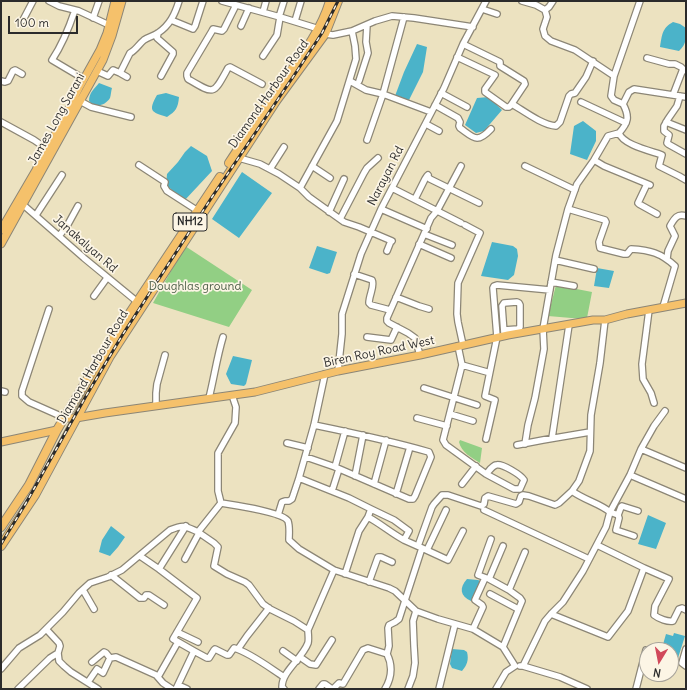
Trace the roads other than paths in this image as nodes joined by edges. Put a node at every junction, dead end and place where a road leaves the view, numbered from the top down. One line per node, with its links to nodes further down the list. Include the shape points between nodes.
1 (33, 1): 28 (street)
2 (49, 1): 21 (street)
3 (99, 1): 27 (street)
4 (115, 1): 31 (main road)
5 (122, 1): 45 (main road, James Long Sarani, via 112,36)
6 (179, 1): 29 (street)
7 (204, 1): 29 (street, via 193,29)
8 (222, 1): 18 (street)
9 (266, 1): 23 (street)
10 (284, 1): 25 (street)
11 (300, 1): 30 (street)
12 (330, 1): 35 (highway, Diamond Harbour Road / NH12)
13 (338, 1): 35 (highway, Diamond Harbour Road / NH12)
14 (486, 1): 20 (street, Narayan Rd)
15 (522, 1): 22 (street)
16 (553, 1): 22 (street)
17 (640, 1): 51 (street)
18 (240, 4): 19 (street); 57 (street, via 222,32 214,29 212,31 187,76 211,90 218,87 230,67)
19 (249, 8): 23 (street); 33 (street)
20 (482, 9): 24 (street); 34 (street, Narayan Rd)
21 (75, 10): 27 (street); 53 (street, via 58,50 49,58)
22 (545, 10): 42 (street, via 545,36)
23 (263, 12): 25 (street)
24 (497, 14)
25 (280, 17): 30 (street); 39 (street, via 277,35)
26 (404, 17): 32 (street, via 392,16); 34 (street); 59 (street)
27 (93, 18): 31 (street)
28 (23, 20)
29 (171, 20): 37 (street)
30 (295, 21): 35 (street)
31 (109, 25): 53 (main road)
32 (367, 25): 36 (street); 56 (street, via 368,53)
33 (241, 26)
34 (473, 27): 38 (street, Narayan Rd)
35 (322, 31): 36 (street, via 333,35); 46 (highway, Diamond Harbour Road / NH12, via 317,33)
36 (352, 31): 55 (street, via 356,59)
37 (158, 33): 47 (street, via 144,40 134,52 131,52); 50 (street, via 157,38 173,52)
38 (463, 44): 40 (street, Narayan Rd); 43 (street, via 500,62)
39 (263, 56)
40 (457, 57): 49 (street); 58 (street, Narayan Rd)
41 (648, 58): 44 (street, via 675,64)
42 (593, 61): 51 (street); 64 (street, via 586,77 575,93 569,96 560,122 556,126)
43 (500, 66): 49 (street); 64 (street, via 525,83)
44 (684, 70): 60 (street)
45 (97, 71): 47 (street, via 108,76 113,70); 62 (main road, James Long Sarani)
46 (294, 71): 82 (highway, Diamond Harbour Road / NH12); 104 (highway, Diamond Harbour Road / NH12, via 266,106)
47 (120, 73): 52 (street)
48 (22, 74): 54 (street, via 15,70 8,81)
49 (495, 75): 64 (street, via 485,92 506,107)
50 (161, 76)
51 (614, 76): 65 (street, via 611,96)
52 (126, 77)
53 (84, 80): 80 (main road)
54 (1, 81)
55 (350, 81): 59 (street); 86 (street, via 337,121)
56 (359, 81)
57 (262, 84)
58 (441, 93): 66 (street, Narayan Rd); 67 (street)
59 (383, 94): 68 (street); 78 (street)
60 (673, 95): 61 (street); 65 (street, via 634,89 629,92)
61 (683, 97): 71 (street)
62 (80, 102): 69 (street); 80 (main road, James Long Sarani)
63 (581, 102): 72 (street)
64 (512, 104)
65 (623, 104): 72 (street, via 626,109)
66 (435, 105): 68 (street, Narayan Rd); 74 (street, via 458,118 460,128 474,138)
67 (467, 107)
68 (431, 112): 73 (street, Narayan Rd)
69 (131, 118)
70 (1, 122): 80 (street)
71 (666, 122): 75 (street); 81 (street, via 664,131 669,136 667,143)
72 (626, 123): 77 (street)
73 (426, 124): 76 (street); 95 (street, Narayan Rd)
74 (491, 129)
75 (686, 130)
76 (438, 131)
77 (619, 133): 84 (street, via 608,136); 93 (street, via 620,138 628,143 662,155 659,166)
78 (367, 140)
79 (284, 147): 89 (street)
80 (49, 151): 99 (main road, James Long Sarani)
81 (686, 154)
82 (239, 158): 89 (street); 131 (highway, Diamond Harbour Road / NH12)
83 (378, 158): 110 (street, via 367,168)
84 (594, 160): 97 (street); 107 (street, via 649,184 638,203)
85 (139, 165): 104 (street, via 165,182 167,191)
86 (312, 166): 91 (street); 94 (street)
87 (460, 166): 96 (street)
88 (525, 166): 97 (street)
89 (270, 170): 94 (street)
90 (62, 175): 108 (street)
91 (330, 178)
92 (344, 178): 106 (street)
93 (686, 180)
94 (300, 188): 106 (street)
95 (392, 188): 98 (street); 102 (street, Narayan Rd)
96 (449, 188): 98 (street, via 430,179 428,175); 100 (street); 105 (street)
97 (575, 190): 103 (street)
98 (415, 200): 105 (street)
99 (21, 202): 108 (street, Janakalyan Rd); 111 (main road); 115 (main road, James Long Sarani)
100 (479, 203)
101 (78, 206): 114 (street)
102 (381, 209): 112 (street); 113 (street, Narayan Rd)
103 (568, 209): 120 (street, via 605,220 598,245 600,248 624,254 631,249 645,250); 121 (street)
104 (198, 211): 131 (highway, Diamond Harbour Road / NH12)
105 (436, 211): 112 (street); 144 (street, via 480,233 458,283)
106 (329, 212): 110 (street)
107 (657, 214)
108 (36, 215): 114 (street, Janakalyan Rd)
109 (686, 216): 120 (street, via 677,216 670,226 675,236)
110 (340, 219): 113 (street)
111 (1, 230)
112 (425, 231): 116 (street); 117 (street)
113 (371, 232): 118 (street, via 391,241); 123 (street, Narayan Rd)
114 (59, 236): 124 (street, Janakalyan Rd)
115 (1, 244)
116 (419, 244): 119 (street); 129 (street)
117 (452, 245)
118 (387, 251)
119 (451, 258)
120 (667, 259): 132 (street, via 675,266)
121 (555, 260): 122 (street); 125 (street)
122 (594, 269)
123 (354, 274): 135 (street, via 373,281 369,303 371,305); 149 (street, Narayan Rd, via 342,314)
124 (107, 278): 128 (street); 131 (street, Janakalyan Rd)
125 (551, 282): 126 (street); 127 (street)
126 (574, 286)
127 (550, 290): 140 (street); 141 (street, via 494,286)
128 (94, 296)
129 (396, 296): 134 (street); 135 (street)
130 (686, 303): 132 (main road, Biren Roy Road West)
131 (140, 304): 147 (highway, Diamond Harbour Road / NH12, via 110,356)
132 (663, 307): 136 (main road, Biren Roy Road West)
133 (49, 309): 161 (street, via 22,396 29,402)
134 (429, 309)
135 (390, 310): 139 (street, via 387,321)
136 (649, 310): 137 (main road, Biren Roy Road West); 156 (street, via 642,364 643,379)
137 (605, 320): 138 (main road, Biren Roy Road West); 169 (street)
138 (569, 325): 140 (main road, Biren Roy Road West); 171 (street)
139 (397, 327): 143 (street, via 391,340); 146 (street, via 415,338)
140 (544, 329): 141 (main road, Biren Roy Road West); 176 (street, via 544,349)
141 (502, 334): 141 (street, via 503,304 519,303 520,327); 144 (main road, Biren Roy Road West); 172 (street, via 485,396 495,400)
142 (223, 337): 154 (street)
143 (367, 337)
144 (460, 346): 146 (main road, Biren Roy Road West); 148 (street)
145 (165, 355): 158 (street, via 157,384)
146 (420, 355): 149 (main road, Biren Roy Road West)
147 (101, 364): 161 (highway, Diamond Harbour Road / NH12); 162 (highway, Diamond Harbour Road / NH12)
148 (462, 366): 150 (street); 155 (street)
149 (338, 371): 151 (main road, Biren Roy Road West)
150 (487, 372)
151 (325, 374): 153 (main road, Biren Roy Road West, via 255,392); 165 (street)
152 (424, 388): 155 (street)
153 (232, 395): 154 (main road, Biren Roy Road West); 195 (street, via 236,407 235,423 218,453 218,491)
154 (209, 398): 158 (main road, Biren Roy Road West)
155 (454, 398): 157 (street); 160 (street)
156 (654, 403)
157 (477, 405)
158 (156, 406): 162 (main road, Biren Roy Road West)
159 (665, 411): 180 (street)
160 (450, 414): 164 (street); 166 (street)
161 (65, 418): 162 (main road, Biren Roy Road West); 167 (highway, Diamond Harbour Road / NH12)
162 (76, 418): 212 (highway, Diamond Harbour Road / NH12, via 35,495)
163 (417, 418): 166 (street)
164 (473, 421)
165 (314, 425): 168 (street); 179 (street)
166 (447, 426): 182 (street, via 442,440)
167 (57, 430): 174 (main road); 205 (highway, Diamond Harbour Road / NH12, via 28,485)
168 (345, 431): 170 (street); 183 (street)
169 (590, 432): 171 (street); 192 (street, via 590,450)
170 (363, 435): 173 (street); 187 (street)
171 (552, 438): 176 (street)
172 (486, 439)
173 (386, 440): 178 (street); 189 (street)
174 (1, 442)
175 (287, 443): 179 (street)
176 (524, 444): 177 (street)
177 (517, 445)
178 (410, 447): 193 (street); 193 (street, via 429,452 431,457 413,499)
179 (308, 448): 181 (street)
180 (641, 449): 184 (street); 186 (street)
181 (306, 457): 183 (street); 188 (street)
182 (476, 466): 185 (street); 190 (street)
183 (337, 468): 187 (street); 191 (street)
184 (686, 468)
185 (486, 474): 185 (street, via 494,465 498,465 522,476 524,480 520,489)
186 (630, 474): 194 (street); 200 (street)
187 (355, 476): 189 (street)
188 (299, 478): 191 (street); 201 (street, via 292,499 289,502 282,502)
189 (374, 484): 193 (street)
190 (462, 484)
191 (332, 491): 196 (street)
192 (572, 491): 200 (street); 214 (street, via 555,505 525,495 521,496 516,504 488,496 480,506 442,495 432,507)
193 (396, 494)
194 (686, 500)
195 (221, 503): 201 (street); 207 (street)
196 (371, 509): 203 (street); 210 (street, via 394,520 409,531)
197 (446, 510): 214 (street)
198 (484, 510): 218 (street)
199 (638, 511): 202 (street, via 622,506)
200 (610, 512): 202 (street); 211 (street)
201 (278, 514): 222 (street, via 288,521 288,540 299,550)
202 (618, 515): 208 (street, via 616,530)
203 (368, 517): 210 (street); 223 (street, via 359,531)
204 (186, 526): 207 (street); 216 (street, via 170,530); 221 (street)
205 (1, 527)
206 (463, 531): 214 (street, via 448,560)
207 (199, 533): 217 (street); 232 (street, via 218,547 214,566 249,585)
208 (634, 536)
209 (491, 539): 225 (street, via 478,575)
210 (404, 540): 214 (street)
211 (597, 544): 218 (street); 220 (street)
212 (1, 546)
213 (503, 546): 225 (street)
214 (422, 548): 230 (street)
215 (525, 552): 228 (street)
216 (140, 556): 221 (street); 224 (street)
217 (185, 559)
218 (589, 559): 237 (street, via 563,602)
219 (392, 562): 226 (street, via 378,557)
220 (644, 568): 235 (street, via 668,579 655,606 654,615 671,622 678,609); 237 (street, via 628,611 608,637)
221 (159, 570): 242 (street, via 197,598)
222 (334, 570): 223 (street); 241 (street)
223 (344, 574): 226 (street)
224 (111, 575): 227 (street, via 90,583); 231 (street, via 140,598 149,595)
225 (487, 578): 228 (street); 239 (street, via 475,600 483,606)
226 (368, 582): 230 (street, via 395,591)
227 (83, 590): 233 (street); 240 (street)
228 (509, 590): 234 (street, via 521,600)
229 (490, 594): 234 (street)
230 (404, 600): 236 (street); 252 (street, via 399,619 388,628)
231 (164, 605)
232 (269, 608): 241 (street); 247 (street)
233 (94, 609)
234 (518, 609): 246 (street)
235 (686, 610)
236 (416, 611): 238 (street); 274 (street, via 413,621 415,663)
237 (551, 614): 257 (street)
238 (454, 624): 239 (street); 275 (street)
239 (473, 628): 246 (street)
240 (46, 629): 251 (street, via 59,643); 259 (street, via 19,648)
241 (308, 630): 254 (street, via 308,642)
242 (177, 632): 244 (street, via 173,639); 245 (street)
243 (332, 640): 254 (street, via 316,665)
244 (178, 642): 250 (street); 260 (street)
245 (198, 642)
246 (503, 647): 256 (street)
247 (238, 649): 250 (street, via 234,648 227,655 215,649 208,658); 262 (street)
248 (686, 649): 258 (street, via 682,663)
249 (283, 650): 254 (street)
250 (194, 651): 264 (street)
251 (58, 653): 263 (street, via 59,660 64,666); 266 (street)
252 (387, 654): 272 (street, via 368,648 363,650 343,684 339,682); 273 (street, via 391,671)
253 (110, 658): 255 (street, via 104,652); 260 (street, via 119,658); 263 (street, via 103,673 97,669)
254 (299, 659): 262 (street)
255 (92, 662)
256 (515, 666): 257 (street); 276 (street, via 506,672)
257 (523, 666): 265 (street, via 560,677)
258 (686, 666)
259 (1, 669)
260 (158, 677): 268 (street)
261 (639, 677): 277 (street)
262 (284, 678): 270 (street)
263 (88, 682): 267 (street)
264 (177, 687): 269 (street)
265 (584, 688)
266 (18, 689)
267 (98, 689)
268 (172, 689)
269 (187, 689)
270 (284, 689)
271 (319, 689): 272 (street, via 323,684)
272 (333, 689)
273 (385, 689)
274 (408, 689)
275 (439, 689)
276 (496, 689)
277 (636, 689)

